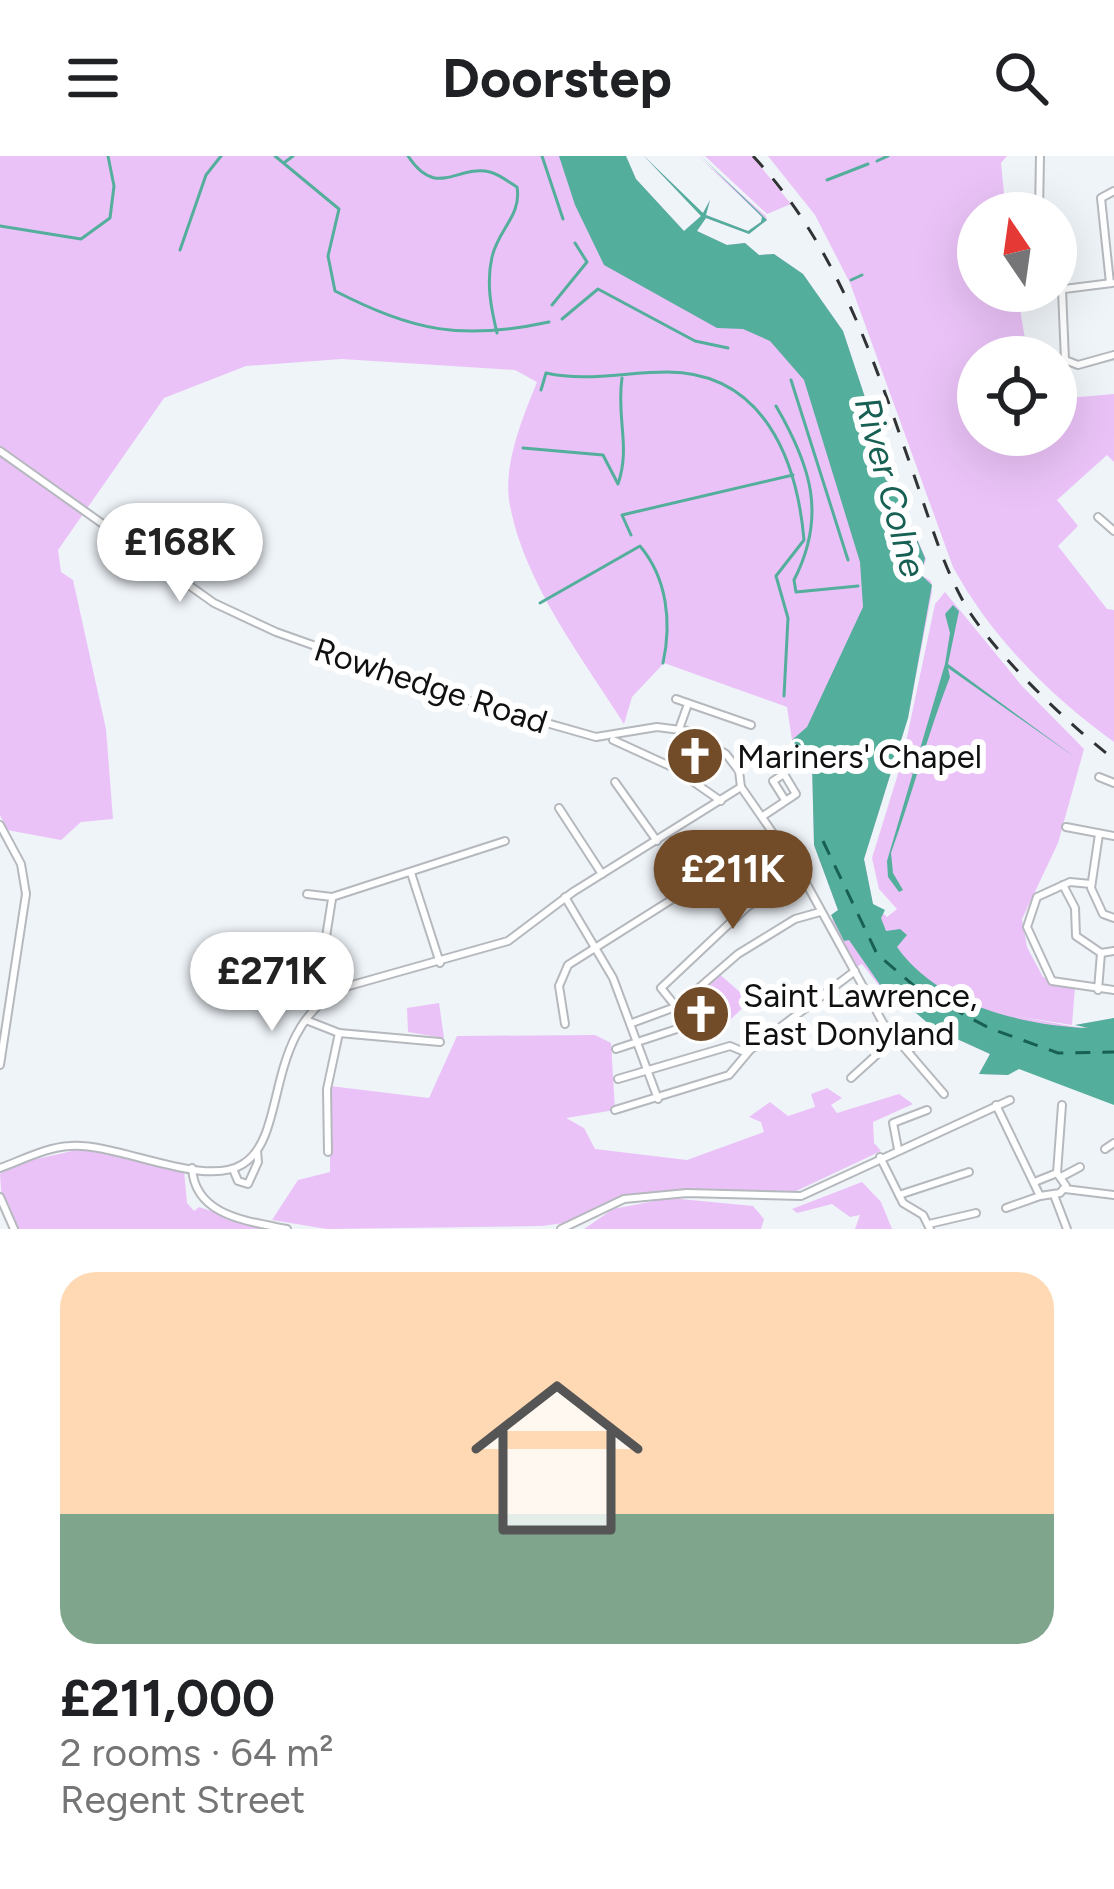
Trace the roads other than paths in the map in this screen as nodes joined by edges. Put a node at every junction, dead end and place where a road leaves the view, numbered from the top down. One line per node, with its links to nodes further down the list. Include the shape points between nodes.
1 (1040, 156): 3 (street)
2 (1114, 191): 4 (street, via 1101,201)
3 (1039, 192)
4 (1112, 283): 5 (street)
5 (1077, 288)
6 (1061, 312): 7 (street, via 1065,360 1078,365)
7 (1114, 356)
8 (0, 451): 15 (street, Rowhedge Road, via 214,603 476,703)
9 (1098, 517): 10 (street)
10 (1114, 531)
11 (676, 699): 12 (street)
12 (688, 703): 13 (street); 14 (street)
13 (751, 725)
14 (679, 729): 15 (street, Rowhedge Road); 19 (street, via 726,754)
15 (610, 738): 21 (street)
16 (1099, 777): 18 (street)
17 (615, 782): 29 (street)
18 (1114, 783)
19 (741, 787): 21 (street); 23 (street)
20 (784, 800): 23 (street)
21 (722, 801): 29 (street)
22 (559, 808): 32 (street)
23 (763, 816): 30 (street)
24 (0, 825): 61 (street, via 26,894)
25 (1066, 827): 26 (street)
26 (1099, 834): 27 (street); 33 (street)
27 (1114, 836)
28 (505, 841): 31 (street)
29 (657, 841): 32 (street)
30 (800, 872): 39 (street); 49 (street, via 747,907 661,988)
31 (411, 873): 37 (street); 45 (street)
32 (602, 874): 38 (street)
33 (1091, 884): 34 (street); 40 (street, via 1100,910)
34 (1063, 885): 43 (street, via 1076,936); 47 (street, via 1033,901 1032,946 1052,981)
35 (690, 888): 41 (street)
36 (308, 894): 37 (street)
37 (332, 897): 44 (street)
38 (565, 897): 41 (street); 45 (street, via 508,941)
39 (820, 912): 46 (street); 49 (street, via 738,954)
40 (1114, 918)
41 (595, 947): 51 (street); 52 (street, via 562,973)
42 (1114, 951): 43 (street)
43 (1101, 952): 47 (street)
44 (329, 955)
45 (440, 963): 50 (street, via 345,987)
46 (855, 971): 55 (street); 60 (street)
47 (1098, 990): 48 (street)
48 (1114, 990)
49 (676, 1007): 51 (street); 56 (street, via 683,1027)
50 (306, 1020): 53 (street); 77 (street, via 280,1067)
51 (632, 1023): 56 (street)
52 (565, 1024)
53 (339, 1033): 57 (street); 78 (street)
54 (925, 1036): 59 (street)
55 (894, 1039): 59 (street); 63 (street)
56 (640, 1041): 58 (street); 62 (street)
57 (440, 1042)
58 (616, 1049)
59 (908, 1051): 65 (street)
60 (747, 1054): 62 (street, via 730,1046); 66 (street, via 721,1079)
61 (0, 1065)
62 (649, 1070): 64 (street); 66 (street)
63 (851, 1078)
64 (618, 1079)
65 (944, 1094)
66 (658, 1099): 70 (street)
67 (1010, 1100): 68 (street)
68 (996, 1105): 75 (street, via 951,1132); 86 (street)
69 (1062, 1105): 73 (street)
70 (615, 1110)
71 (927, 1110): 75 (street, via 894,1122)
72 (1051, 1118): 73 (street)
73 (1061, 1118): 85 (street)
74 (1114, 1143): 76 (street)
75 (898, 1149): 79 (street)
76 (1105, 1149)
77 (257, 1151): 83 (street); 83 (street, via 248,1184)
78 (328, 1152)
79 (880, 1157): 88 (street); 98 (street, via 801,1196 624,1199)
80 (1080, 1167): 85 (street)
81 (0, 1168): 82 (street, via 71,1145)
82 (192, 1168): 83 (street); 97 (street, via 207,1204)
83 (233, 1169)
84 (969, 1172): 88 (street)
85 (1060, 1175): 86 (street); 87 (street)
86 (1037, 1181): 90 (street)
87 (1065, 1189): 89 (street); 91 (street)
88 (899, 1195): 95 (street)
89 (1054, 1195): 90 (street); 99 (street)
90 (1040, 1196): 93 (street)
91 (1114, 1196)
92 (0, 1197): 96 (street)
93 (1006, 1208)
94 (972, 1218): 95 (street)
95 (930, 1226)
96 (14, 1229)
97 (286, 1229)
98 (562, 1229)
99 (1067, 1229)

